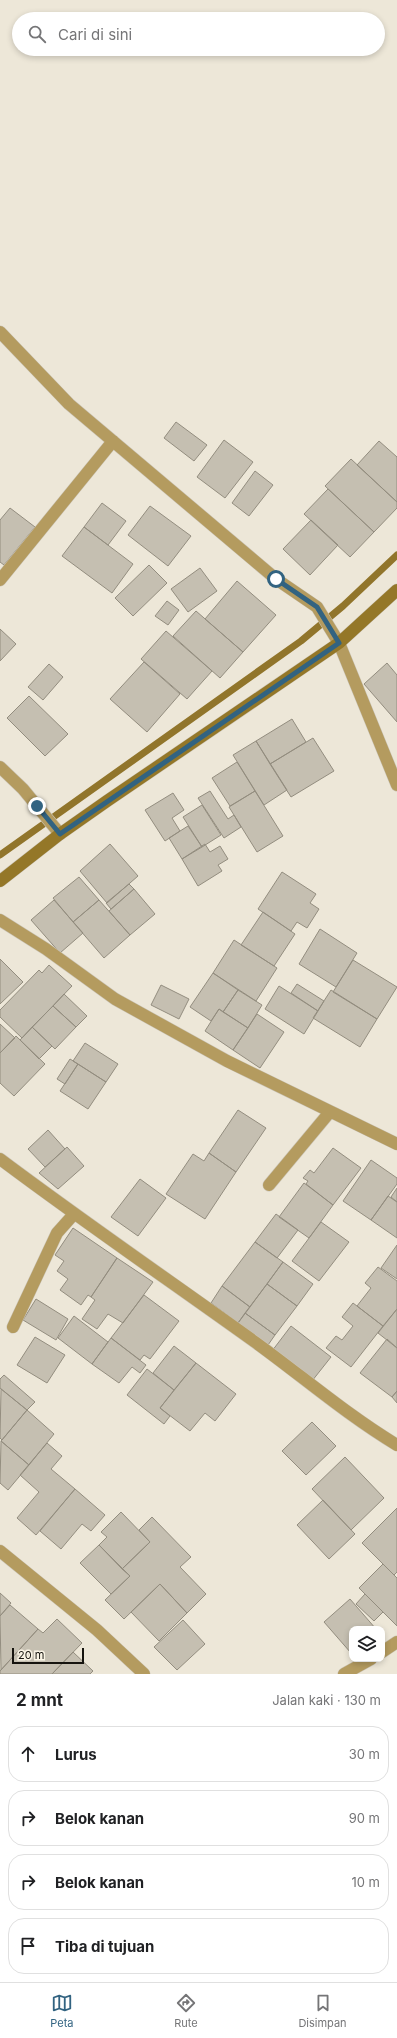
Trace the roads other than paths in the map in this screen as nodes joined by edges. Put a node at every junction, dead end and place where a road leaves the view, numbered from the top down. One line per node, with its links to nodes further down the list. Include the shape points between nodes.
1 (0, 332): 2 (street, via 69,404)
2 (113, 441): 3 (street); 5 (street, via 276,579 317,607)
3 (0, 580)
4 (397, 590): 5 (main road)
5 (339, 643): 7 (street); 8 (main road)
6 (0, 766): 8 (street)
7 (397, 784)
8 (57, 830): 9 (main road)
9 (0, 881)
10 (0, 920): 11 (street, via 46,949 115,999 227,1061)
11 (329, 1113): 12 (street); 14 (street)
12 (397, 1144)
13 (0, 1159): 15 (street)
14 (269, 1185)
15 (74, 1214): 16 (street, via 57,1233); 17 (street, via 378,1434)
16 (13, 1327)
17 (397, 1445)
18 (0, 1551): 22 (street, via 97,1630)
19 (397, 1642): 20 (street)
20 (385, 1650)
21 (366, 1662): 23 (street)
22 (144, 1674)
23 (344, 1674)

